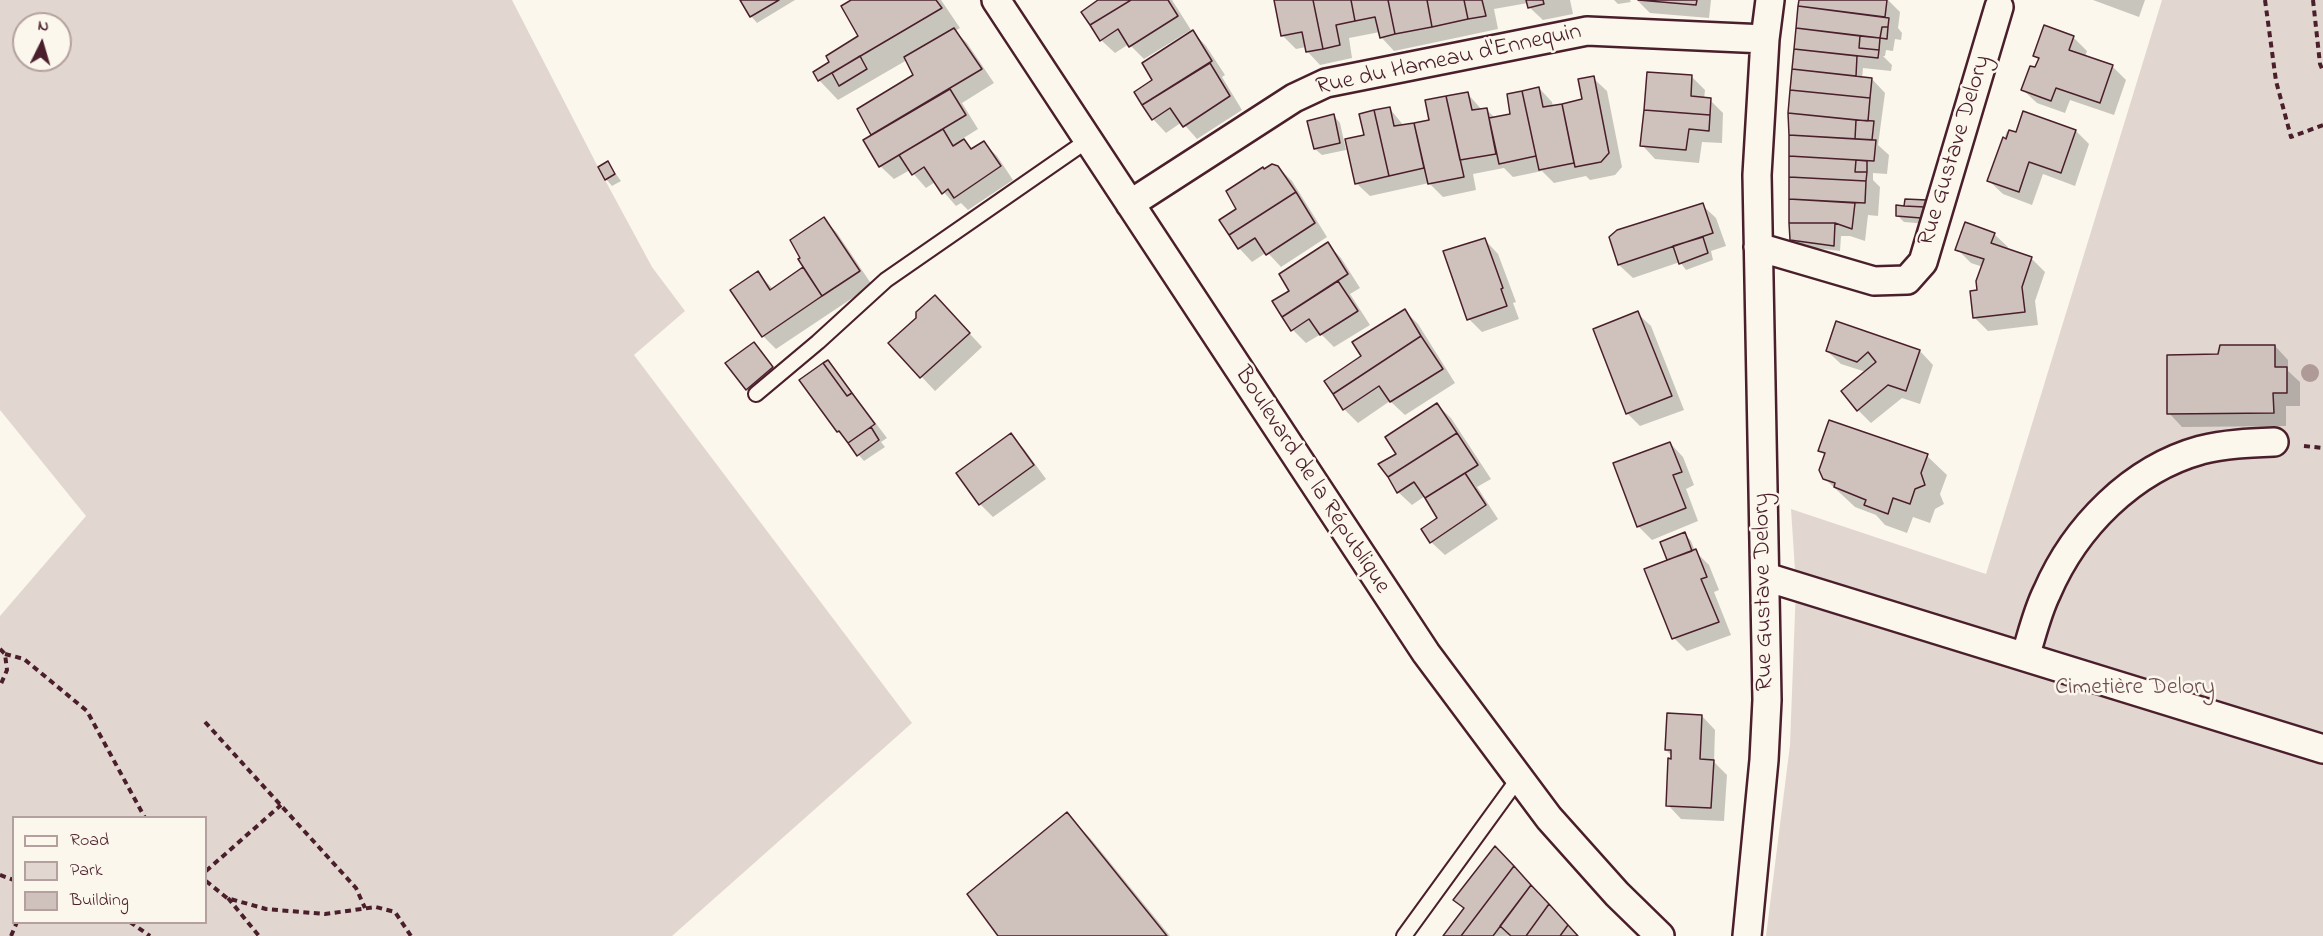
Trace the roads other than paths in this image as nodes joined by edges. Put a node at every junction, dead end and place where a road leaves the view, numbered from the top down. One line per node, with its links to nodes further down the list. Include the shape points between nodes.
1 (996, 0): 5 (street, Boulevard de la République)
2 (1770, 0): 4 (street, Rue Gustave Delory)
3 (1999, 7): 7 (street, Rue Gustave Delory, via 1923,262 1907,280 1874,281)
4 (1765, 39): 6 (street, Rue du Hameau d'Ennequin, via 1587,31 1326,83 1294,98); 7 (street, Rue Gustave Delory, via 1757,174)
5 (1088, 140): 6 (street, Boulevard de la République); 8 (lane, via 886,280)
6 (1130, 204): 13 (street, Boulevard de la République, via 1395,608)
7 (1758, 248): 10 (street, Rue Gustave Delory)
8 (756, 394)
9 (2274, 442): 11 (street, via 2223,445 2199,451 2146,474 2124,490 2087,527 2059,568)
10 (1766, 577): 11 (street); 16 (street, Rue Gustave Delory, via 1766,725)
11 (2025, 657): 12 (street)
12 (2323, 749)
13 (1518, 779): 14 (lane); 15 (street, Boulevard de la République, via 1580,853)
14 (1404, 936)
15 (1660, 936)
16 (1748, 936)

